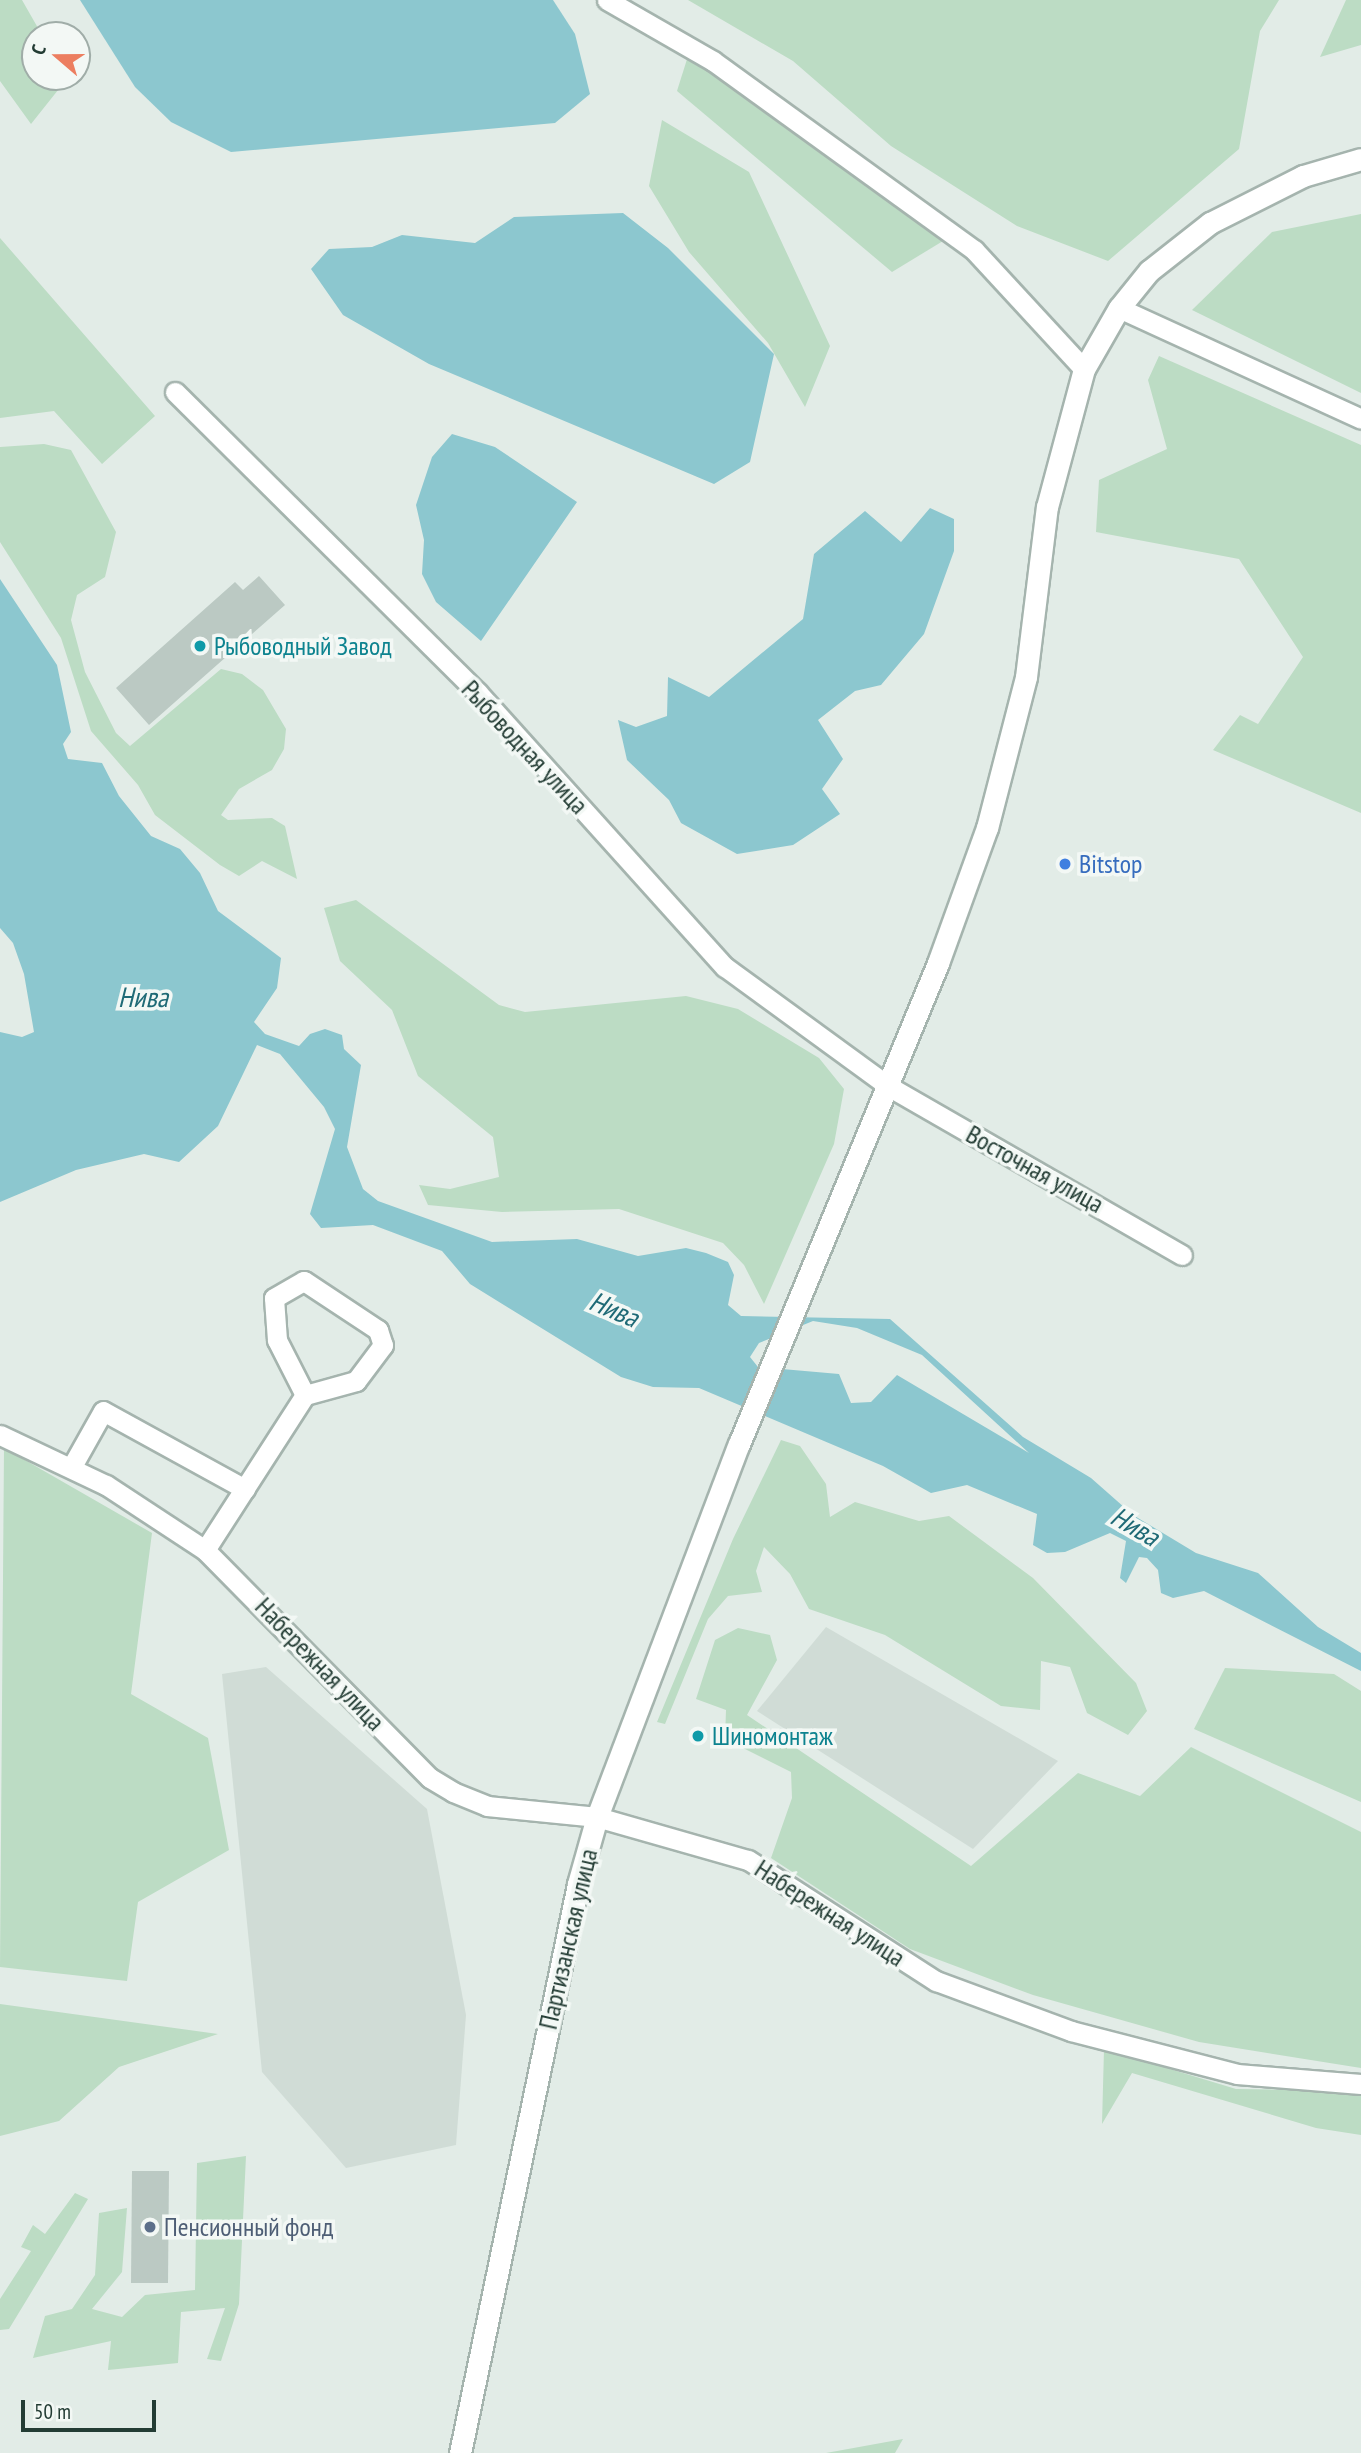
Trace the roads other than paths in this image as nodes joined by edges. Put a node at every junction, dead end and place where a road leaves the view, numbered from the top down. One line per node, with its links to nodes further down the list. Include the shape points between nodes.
1 (607, 0): 4 (street, via 713,61 974,250)
2 (1361, 159): 3 (main road, Партизанская улица, via 1303,176 1210,223 1149,271)
3 (1119, 307): 4 (main road, Партизанская улица); 6 (street)
4 (1084, 369): 7 (main road, Партизанская улица, via 1047,507 1026,677 987,828)
5 (174, 392): 7 (street, Рыбоводная улица, via 478,693 725,967)
6 (1361, 419)
7 (888, 1086): 8 (street, Восточная улица); 14 (main road, Партизанская улица, via 739,1444)
8 (1182, 1255)
9 (305, 1395): 9 (street, via 277,1340 275,1298 304,1281 379,1330 383,1345 356,1381); 12 (street)
10 (0, 1435): 11 (street, Набережная улица)
11 (71, 1468): 12 (street, via 103,1411); 13 (street, Набережная улица)
12 (245, 1489): 13 (street)
13 (205, 1550): 14 (street, Набережная улица, via 430,1778 487,1806)
14 (597, 1817): 15 (street, Набережная улица, via 748,1860 936,1982 1071,2031 1237,2074); 16 (main road, Партизанская улица, via 578,1884)
15 (1361, 2084)
16 (460, 2453)

